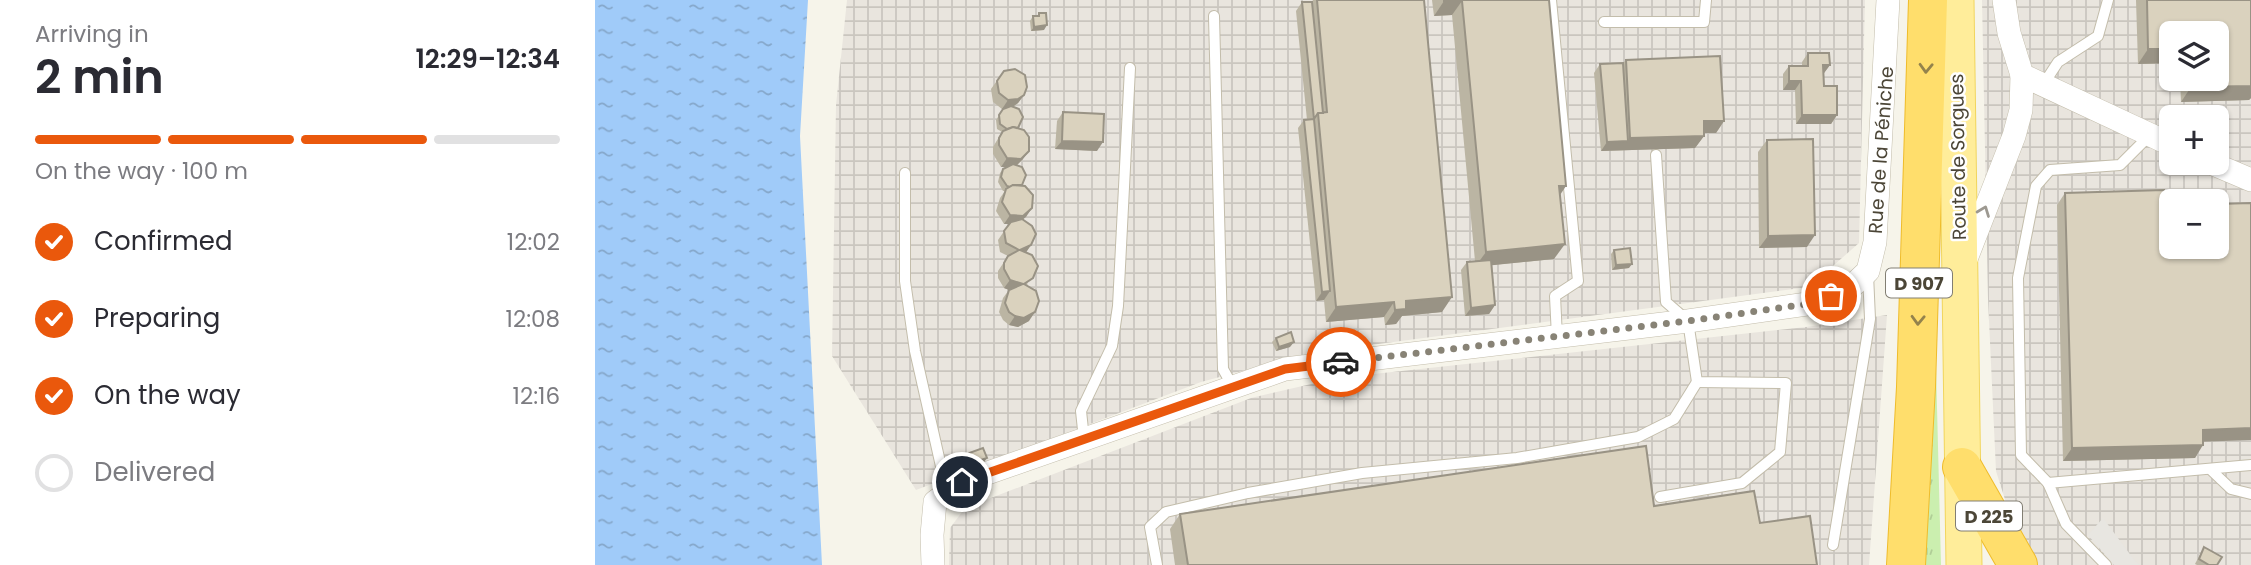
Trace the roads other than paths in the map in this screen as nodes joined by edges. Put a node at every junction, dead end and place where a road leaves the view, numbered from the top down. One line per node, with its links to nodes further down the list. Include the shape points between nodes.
1 (1551, 0): 22 (lane, via 1578,281 1555,296)
2 (1706, 0): 9 (lane, via 1704,22)
3 (1888, 0): 19 (street, Rue de la Péniche, via 1875,243)
4 (1928, 0): 36 (highway, D 907, one-way to 36)
5 (1956, 0): 20 (main road, Route de Sorgues / D 907)
6 (2004, 0): 11 (street)
7 (2108, 0): 12 (lane, via 2098,36 2058,62)
8 (1214, 16): 24 (lane, via 1223,369)
9 (1604, 22)
10 (1130, 68): 25 (lane, via 1118,306 1112,346 1081,411)
11 (2022, 75): 12 (street); 20 (street, one-way to 11, via 2014,136 2021,110)
12 (2043, 85): 13 (street)
13 (2151, 134): 14 (street); 29 (lane, via 2120,165 2050,170 2036,186 2018,278 2021,455)
14 (2159, 138)
15 (1657, 155): 21 (lane, via 1666,302)
16 (2229, 171): 18 (street)
17 (905, 173): 30 (lane, via 905,281 915,352)
18 (2251, 180)
19 (1868, 271): 21 (street, via 1849,289 1814,303); 33 (lane, via 1870,319)
20 (1960, 275): 27 (main road, Route de Sorgues / D 907)
21 (1688, 321): 22 (street); 23 (lane)
22 (1557, 337): 24 (street, via 1285,369)
23 (1697, 382): 32 (lane, via 1786,383 1780,452 1742,483); 35 (lane, via 1674,419 1638,437 1517,458 1362,473 1166,512 1150,527)
24 (1233, 387): 25 (street)
25 (1084, 439): 30 (street, via 962,482)
26 (2251, 466): 28 (lane)
27 (1962, 467): 37 (main road, Route de Sorgues / D 907); 38 (highway, D 225)
28 (2210, 469): 29 (lane); 31 (lane, via 2231,489)
29 (2048, 483): 39 (lane, via 2066,524)
30 (947, 493): 34 (street, via 935,502)
31 (2251, 494)
32 (1660, 497)
33 (1833, 545)
34 (933, 565)
35 (1157, 565)
36 (1906, 565)
37 (1964, 565)
38 (2018, 565)
39 (2106, 565)

